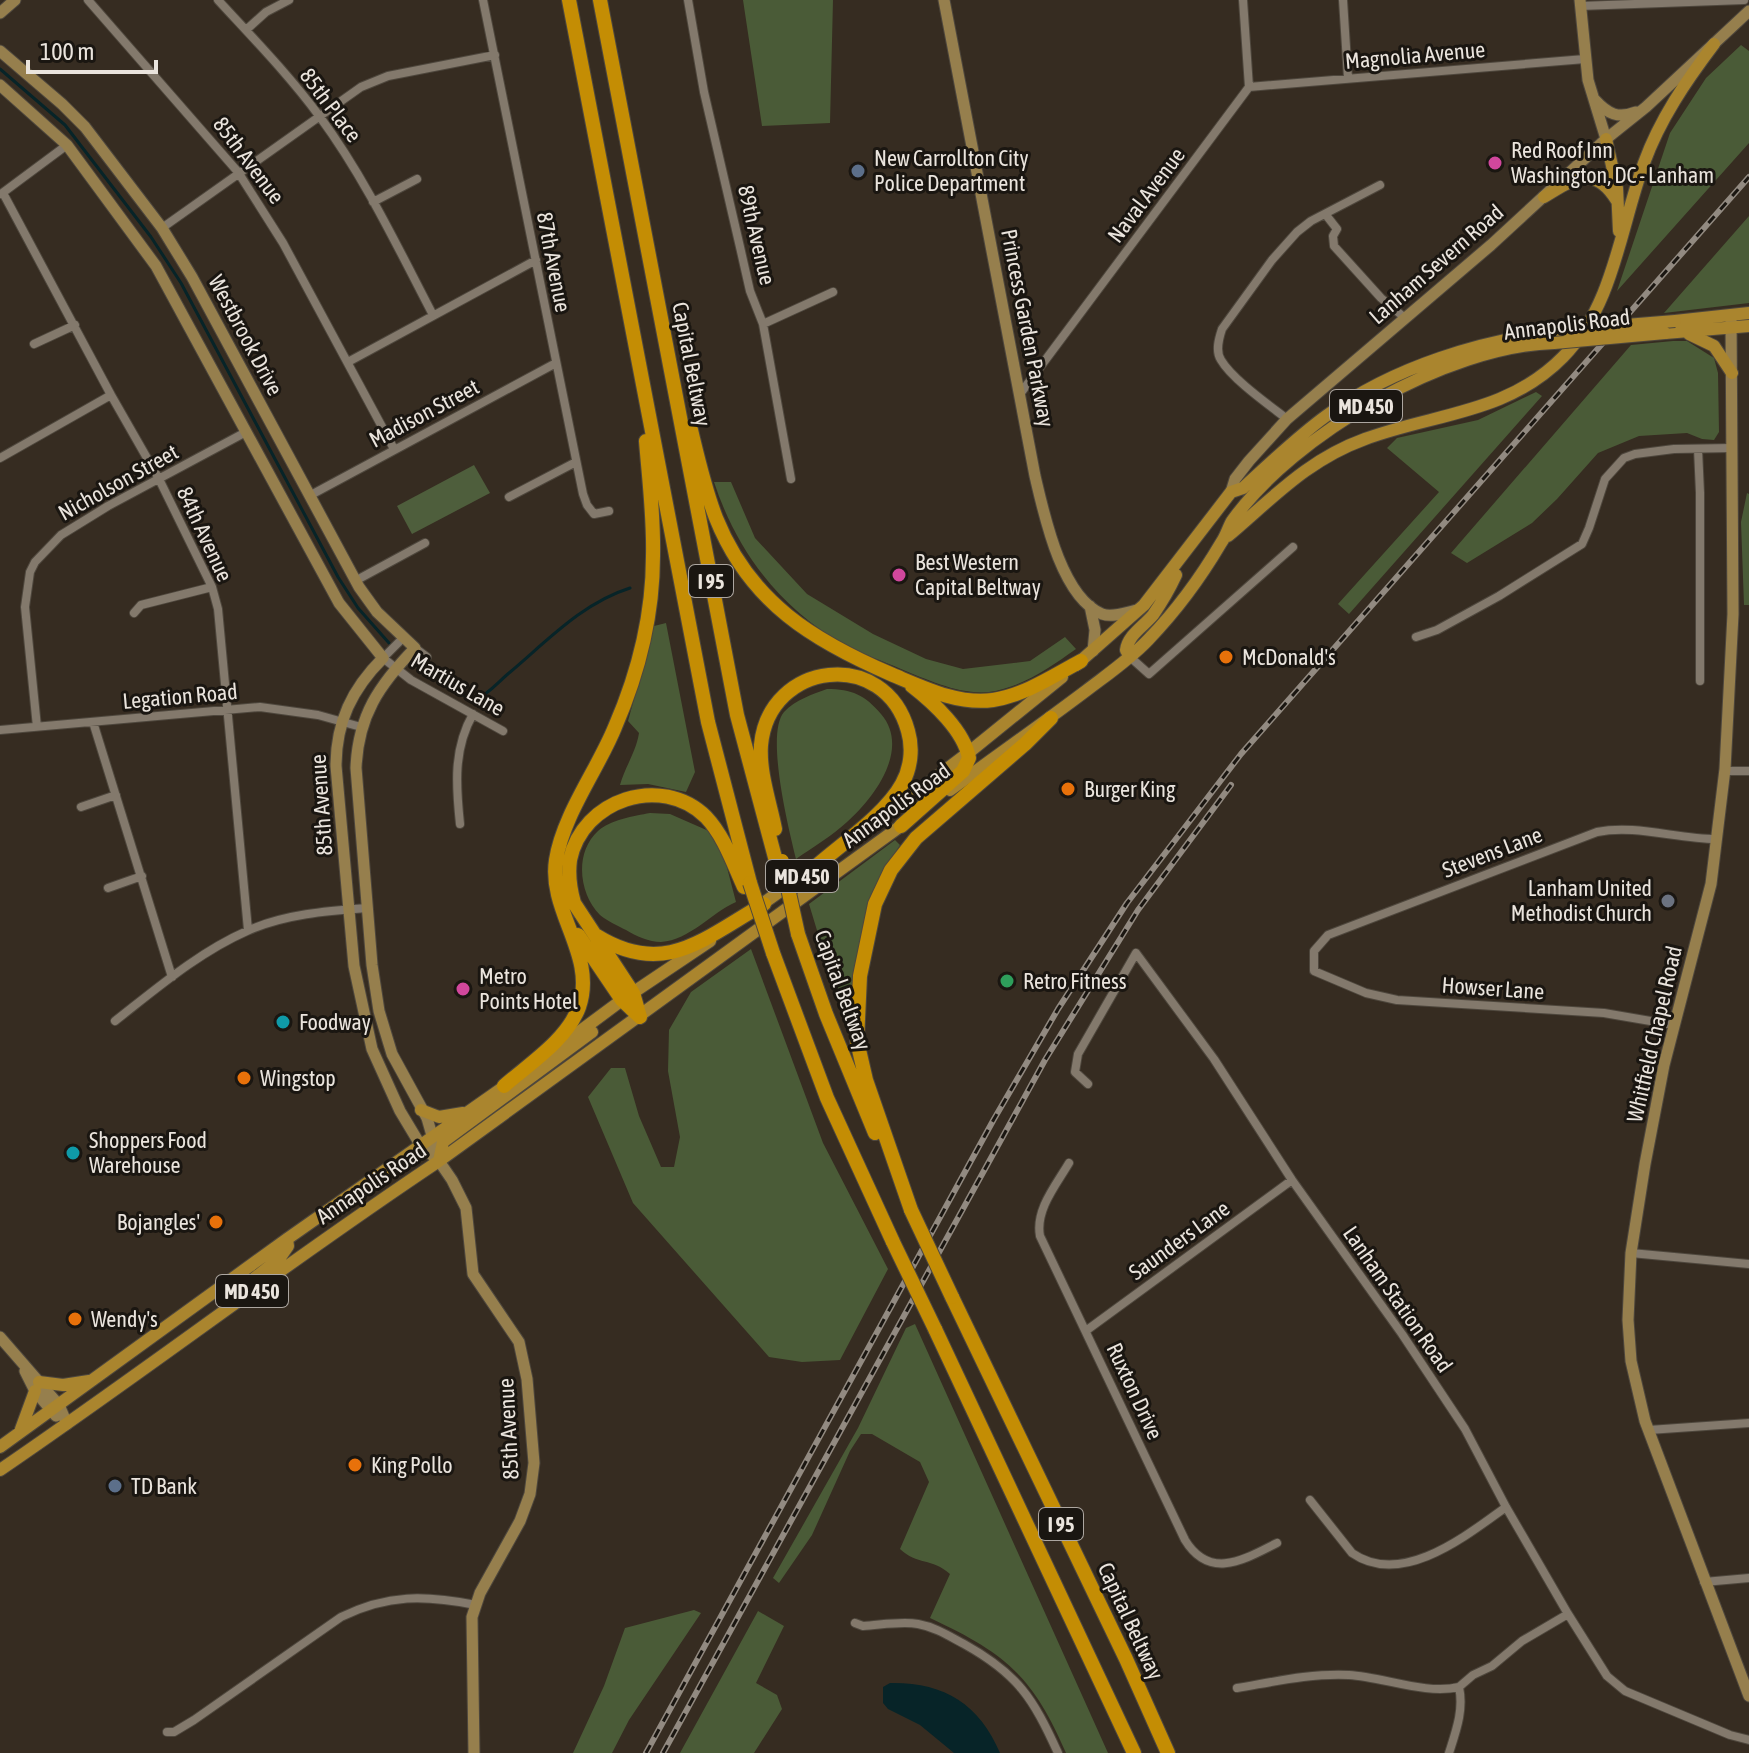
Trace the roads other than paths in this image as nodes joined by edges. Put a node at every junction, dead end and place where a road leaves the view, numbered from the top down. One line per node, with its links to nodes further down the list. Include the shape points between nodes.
1 (15, 0): 15 (street)
2 (88, 0): 29 (street, 85th Avenue)
3 (218, 0): 16 (street, 85th Place)
4 (289, 0): 16 (street)
5 (483, 0): 19 (street, 87th Avenue)
6 (569, 0): 53 (highway, I 95)
7 (600, 0): 41 (highway, Capital Beltway / I 95)
8 (688, 0): 46 (street, 89th Avenue, via 750,291)
9 (944, 0): 55 (street, Princess Garden Parkway)
10 (1243, 0): 23 (street)
11 (1343, 0): 21 (street)
12 (1744, 0): 13 (street)
13 (1580, 3): 20 (street)
14 (1749, 11): 17 (street, Lanham Severn Road)
15 (0, 13)
16 (246, 30): 26 (street, 85th Place)
17 (1714, 44): 25 (street, Lanham Severn Road); 38 (main road, via 1657,132)
18 (0, 51): 37 (street, Westbrook Drive, via 85,127)
19 (495, 55): 26 (street, via 388,76 361,87); 39 (street, 87th Avenue)
20 (1585, 59): 21 (street, Magnolia Avenue); 24 (street)
21 (1348, 78): 23 (street, Magnolia Avenue)
22 (0, 85): 28 (street, Westbrook Drive)
23 (1249, 87): 55 (street, Naval Avenue)
24 (1592, 97): 25 (street, via 1618,116); 27 (street)
25 (1646, 107): 27 (street, Lanham Severn Road)
26 (320, 117): 29 (street); 34 (street, 85th Place)
27 (1606, 139): 33 (street, Lanham Severn Road); 35 (main road)
28 (67, 145): 32 (street); 58 (street, Westbrook Drive, via 156,266)
29 (238, 172): 37 (street); 51 (street, 85th Avenue)
30 (417, 179): 34 (street)
31 (1380, 185): 36 (street)
32 (1, 194): 47 (street, 84th Avenue)
33 (1544, 197): 35 (main road, via 1574,179 1589,178 1607,186); 44 (street, Lanham Severn Road)
34 (373, 202): 43 (street, 85th Place)
35 (1619, 204): 38 (main road)
36 (1326, 215): 44 (street, via 1337,229 1334,246); 57 (street, via 1304,225 1272,260 1222,329 1219,342 1221,360)
37 (162, 228): 67 (street, Westbrook Drive)
38 (1616, 254): 70 (main road, via 1593,317 1565,355 1532,383 1481,408 1363,439 1328,456 1289,481)
39 (536, 260): 43 (street); 52 (street, 87th Avenue)
40 (833, 292): 46 (street)
41 (656, 294): 87 (highway, via 707,493 740,563 777,607 817,638); 106 (highway, Capital Beltway / I 95, via 737,715)
42 (1749, 313): 45 (main road, Annapolis Road / MD 450)
43 (433, 315): 51 (street)
44 (1405, 318): 57 (street, Lanham Severn Road)
45 (1731, 321): 48 (main road, Annapolis Road / MD 450); 49 (main road, Annapolis Road / MD 450); 54 (street, Whitfield Chapel Road)
46 (763, 324): 65 (street, 89th Avenue)
47 (75, 325): 50 (street); 56 (street, 84th Avenue)
48 (1679, 326): 54 (main road, via 1714,346); 66 (main road, Annapolis Road / MD 450, bridge, via 1565,330 1494,341 1413,369 1327,415 1243,488); 70 (main road, Annapolis Road / MD 450, bridge, via 1665,333 1516,348 1415,380 1327,432 1265,484 1231,522)
49 (1749, 326)
50 (34, 344)
51 (348, 362): 60 (street, 85th Avenue)
52 (556, 363): 60 (street, Madison Street); 63 (street, 87th Avenue)
53 (639, 364): 109 (highway, I 95, via 708,722); 114 (highway, via 653,535 648,614 625,702 561,842 555,877)
54 (1732, 373): 59 (street, Whitfield Chapel Road)
55 (1020, 394): 76 (street, Princess Garden Parkway, via 1051,538 1066,574)
56 (111, 395): 62 (street); 64 (street, 84th Avenue)
57 (1287, 419): 66 (street, Lanham Severn Road, via 1235,479)
58 (246, 432): 64 (street, Nicholson Street); 85 (street, Westbrook Drive, via 339,603)
59 (1732, 448): 61 (street); 99 (street, Whitfield Chapel Road, via 1733,614)
60 (394, 449): 67 (street, Madison Street)
61 (1698, 449): 79 (street, via 1624,458 1605,479 1582,544 1499,596); 88 (street)
62 (0, 458)
63 (576, 462): 68 (street); 69 (street, 87th Avenue, via 587,505 594,514)
64 (159, 479): 75 (street, 84th Avenue); 94 (street, Nicholson Street, via 61,535 30,572 26,620)
65 (791, 479)
66 (1231, 492): 73 (main road, Annapolis Road / MD 450)
67 (309, 496): 74 (street, Westbrook Drive)
68 (509, 497)
69 (609, 511)
70 (1223, 541): 84 (main road, Annapolis Road / MD 450, via 1171,614)
71 (425, 543): 74 (street)
72 (1293, 547): 84 (street, via 1149,674)
73 (1187, 551): 77 (main road, Annapolis Road / MD 450); 84 (main road, via 1168,593 1128,640)
74 (355, 581): 80 (street, Westbrook Drive)
75 (212, 587): 78 (street, via 141,605); 89 (street, 84th Avenue)
76 (1089, 606): 77 (street, via 1105,615); 82 (street, Princess Garden Parkway, via 1095,630)
77 (1139, 610): 82 (main road, Annapolis Road / MD 450)
78 (134, 613)
79 (1416, 637)
80 (403, 638): 81 (street, Westbrook Drive); 85 (street, 85th Avenue)
81 (415, 648): 83 (street, Westbrook Drive); 86 (street, 85th Avenue)
82 (1087, 656): 87 (highway, via 1023,691 991,700 961,699); 98 (main road, Annapolis Road / MD 450)
83 (427, 657)
84 (1130, 657): 91 (main road, Annapolis Road / MD 450)
85 (383, 658): 86 (street, Westbrook Drive); 92 (street, 85th Avenue, via 355,692)
86 (395, 668): 90 (street, Martius Lane); 95 (street, 85th Avenue)
87 (903, 679): 98 (highway, via 943,715)
88 (1700, 681)
89 (227, 708): 92 (street, Legation Road, via 286,709); 93 (street, Legation Road); 115 (street, 84th Avenue)
90 (473, 714): 97 (street, Martius Lane); 103 (street, via 458,754)
91 (1051, 718): 104 (main road, Annapolis Road / MD 450); 135 (highway, via 916,838 891,870 875,904 860,976 857,1041)
92 (341, 721): 95 (street, Legation Road); 113 (street, 85th Avenue, via 336,766)
93 (93, 722): 94 (street, Legation Road); 101 (street)
94 (37, 727): 96 (street, Legation Road)
95 (361, 727): 112 (street, 85th Avenue, via 356,768)
96 (0, 730)
97 (503, 731)
98 (968, 753): 104 (highway, via 963,771); 107 (main road, Annapolis Road / MD 450)
99 (1725, 771): 100 (street); 105 (street, Whitfield Chapel Road)
100 (1749, 771)
101 (116, 795): 102 (street); 108 (street)
102 (81, 807)
103 (460, 824)
104 (901, 826): 121 (main road, Annapolis Road / MD 450)
105 (1716, 839): 117 (street, Stevens Lane, via 1597,832 1328,935 1314,951); 123 (street, Whitfield Chapel Road, via 1706,905)
106 (780, 863): 107 (highway, via 762,768 761,743 770,717 799,684 829,674 856,676 882,689 901,709 910,737 909,766 892,799); 135 (highway, Capital Beltway / I 95, bridge, via 798,934 855,1086)
107 (814, 868): 111 (main road, Annapolis Road / MD 450)
108 (142, 876): 110 (street); 118 (street)
109 (747, 885): 116 (highway, via 718,833 691,806 657,795 624,799 585,827 570,860 574,903); 166 (highway, I 95, bridge, via 827,1098)
110 (108, 888)
111 (764, 904): 116 (highway, via 665,955 622,950); 119 (main road, Annapolis Road / MD 450)
112 (368, 908): 113 (street); 124 (street, 85th Avenue, via 376,989)
113 (348, 909): 115 (street); 127 (street, 85th Avenue, via 363,1017)
114 (567, 921): 119 (highway); 126 (highway, via 582,972 579,1007 569,1027)
115 (248, 930): 118 (street)
116 (592, 934): 119 (highway)
117 (1314, 971): 123 (street, Howser Lane, via 1397,1000 1604,1013)
118 (172, 977): 122 (street)
119 (627, 997): 120 (main road, Annapolis Road / MD 450); 121 (highway)
120 (601, 1016): 126 (main road, Annapolis Road / MD 450); 132 (main road, via 598,1028 443,1142)
121 (640, 1017): 132 (main road, Annapolis Road / MD 450)
122 (115, 1021)
123 (1674, 1025): 137 (street, Whitfield Chapel Road)
124 (390, 1048): 127 (street, via 399,1087); 128 (street, 85th Avenue)
125 (1088, 1084): 134 (street, Lanham Station Road, via 1075,1072 1078,1054 1136,953 1214,1059)
126 (504, 1086): 129 (main road, Annapolis Road / MD 450)
127 (391, 1094): 131 (street, 85th Avenue)
128 (421, 1110): 129 (main road, via 439,1117); 130 (street, 85th Avenue)
129 (470, 1111): 130 (main road, Annapolis Road / MD 450)
130 (434, 1137): 131 (main road, Annapolis Road / MD 450); 132 (street, 85th Avenue)
131 (421, 1146): 132 (street, 85th Avenue); 136 (main road, Annapolis Road / MD 450)
132 (439, 1161): 140 (main road, Annapolis Road / MD 450); 156 (street, 85th Avenue, via 466,1208 473,1274 519,1342 530,1409 534,1475 529,1501)
133 (1069, 1163): 139 (street, Ruxton Drive, via 1044,1206 1039,1232)
134 (1292, 1180): 139 (street, Saunders Lane); 152 (street, Lanham Station Road, via 1465,1429)
135 (911, 1210): 167 (highway, Capital Beltway / I 95, bridge)
136 (287, 1239): 140 (main road, via 279,1259 209,1313); 142 (main road, Annapolis Road / MD 450)
137 (1631, 1253): 138 (street); 147 (street, Whitfield Chapel Road, via 1629,1346)
138 (1749, 1264)
139 (1087, 1330): 153 (street, Ruxton Drive, via 1191,1549 1208,1561 1229,1564)
140 (192, 1333): 146 (main road, Annapolis Road / MD 450)
141 (0, 1337): 143 (street)
142 (92, 1381): 143 (main road); 144 (main road, Annapolis Road / MD 450)
143 (37, 1387): 144 (street); 148 (main road)
144 (55, 1408): 146 (street); 148 (main road, Annapolis Road / MD 450)
145 (1749, 1423): 147 (street)
146 (67, 1424): 150 (main road, Annapolis Road / MD 450)
147 (1649, 1430): 155 (street, Whitfield Chapel Road)
148 (18, 1434): 149 (main road, Annapolis Road / MD 450)
149 (0, 1447)
150 (0, 1470)
151 (1310, 1500): 152 (street, via 1352,1553 1381,1563 1430,1556)
152 (1506, 1507): 157 (street, Lanham Station Road)
153 (1277, 1543)
154 (1749, 1578): 155 (street)
155 (1704, 1582): 161 (street, Whitfield Chapel Road)
156 (476, 1605): 162 (street, via 408,1598 360,1608 180,1729); 164 (street, 85th Avenue, via 471,1634)
157 (1568, 1614): 159 (street); 163 (street, Lanham Station Road, via 1619,1687)
158 (855, 1623): 165 (street, via 933,1628 1002,1667 1029,1697)
159 (1459, 1687): 160 (street, via 1432,1689 1344,1675); 168 (street, via 1459,1724)
160 (1237, 1688)
161 (1749, 1696)
162 (167, 1732)
163 (1749, 1740)
164 (474, 1753)
165 (1058, 1753)
166 (1132, 1753)
167 (1168, 1753)
168 (1449, 1753)

